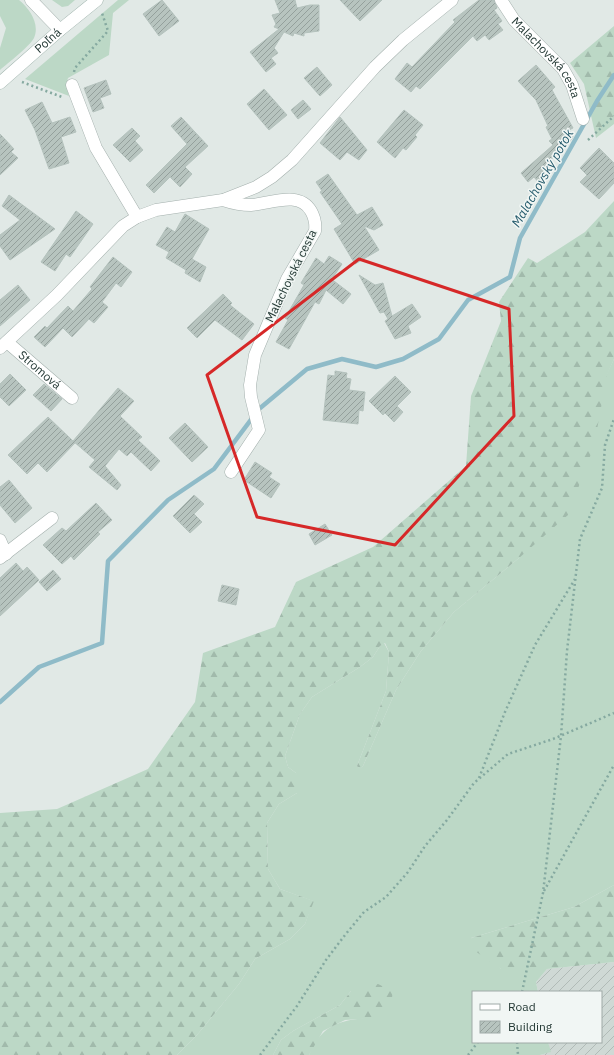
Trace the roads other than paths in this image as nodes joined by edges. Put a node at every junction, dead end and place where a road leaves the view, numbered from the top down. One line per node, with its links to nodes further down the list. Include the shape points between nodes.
1 (31, 0): 5 (street)
2 (452, 0): 9 (street, Malachovská cesta, via 375,67 292,160 272,178)
3 (501, 0): 8 (street, Malachovská cesta, via 514,20 563,69 572,85)
4 (99, 5): 5 (street, Poľná)
5 (60, 30): 6 (street, Poľná)
6 (0, 83)
7 (72, 85): 10 (street, via 96,148)
8 (583, 119)
9 (223, 200): 10 (street, Malachovská cesta, via 156,210); 13 (street, Malachovská cesta, via 250,205 294,199 302,201 309,207 316,224 315,231 287,279 255,355 250,385 259,430)
10 (137, 217): 11 (street, Malachovská cesta, via 123,226 57,295)
11 (4, 345): 12 (street, Stromová)
12 (72, 398)
13 (231, 472)
14 (52, 518): 16 (street)
15 (0, 540): 16 (street)
16 (3, 556)

